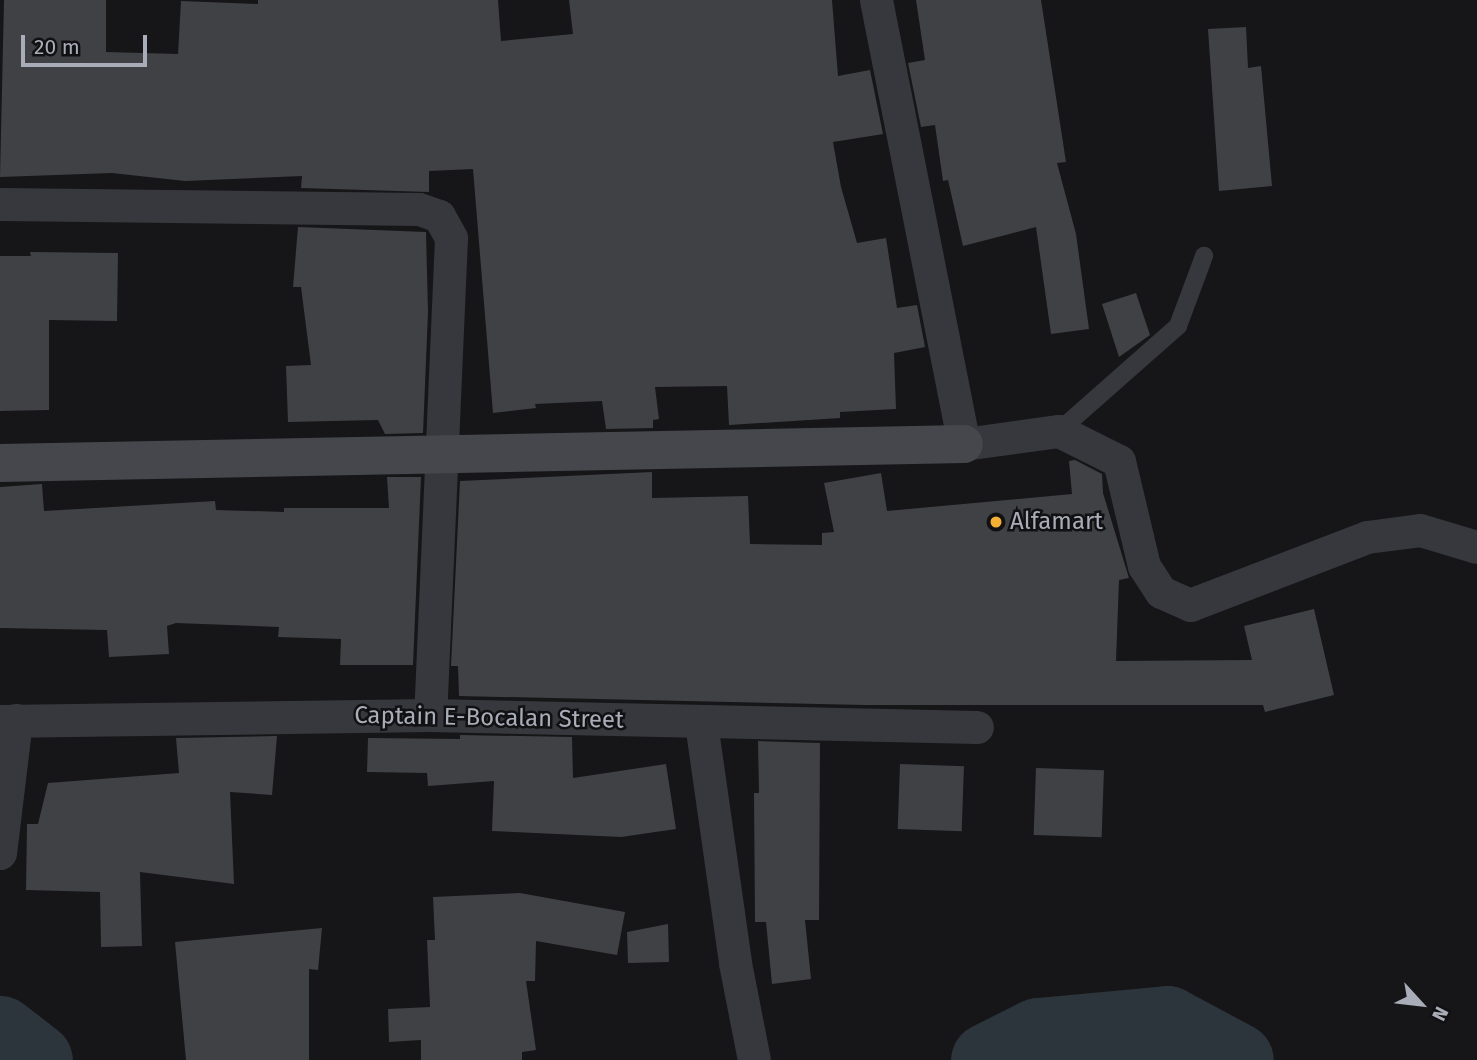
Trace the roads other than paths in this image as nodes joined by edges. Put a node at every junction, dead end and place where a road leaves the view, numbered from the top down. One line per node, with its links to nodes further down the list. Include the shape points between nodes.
1 (876, 0): 5 (street)
2 (0, 204): 6 (street, via 419,209 439,216 451,238)
3 (1204, 256): 4 (lane, via 1178,326)
4 (1059, 431): 5 (street); 8 (street, via 1119,461 1144,566 1161,592 1190,605 1367,537 1420,530)
5 (964, 444): 6 (street)
6 (440, 455): 7 (street); 9 (street)
7 (0, 463)
8 (1477, 547)
9 (430, 715): 10 (street, Captain E-Bocalan Street); 11 (street, Captain E-Bocalan Street)
10 (8, 720): 13 (street)
11 (701, 723): 12 (street, Captain E-Bocalan Street); 14 (street, via 735,963)
12 (977, 727)
13 (0, 853)
14 (754, 1060)

